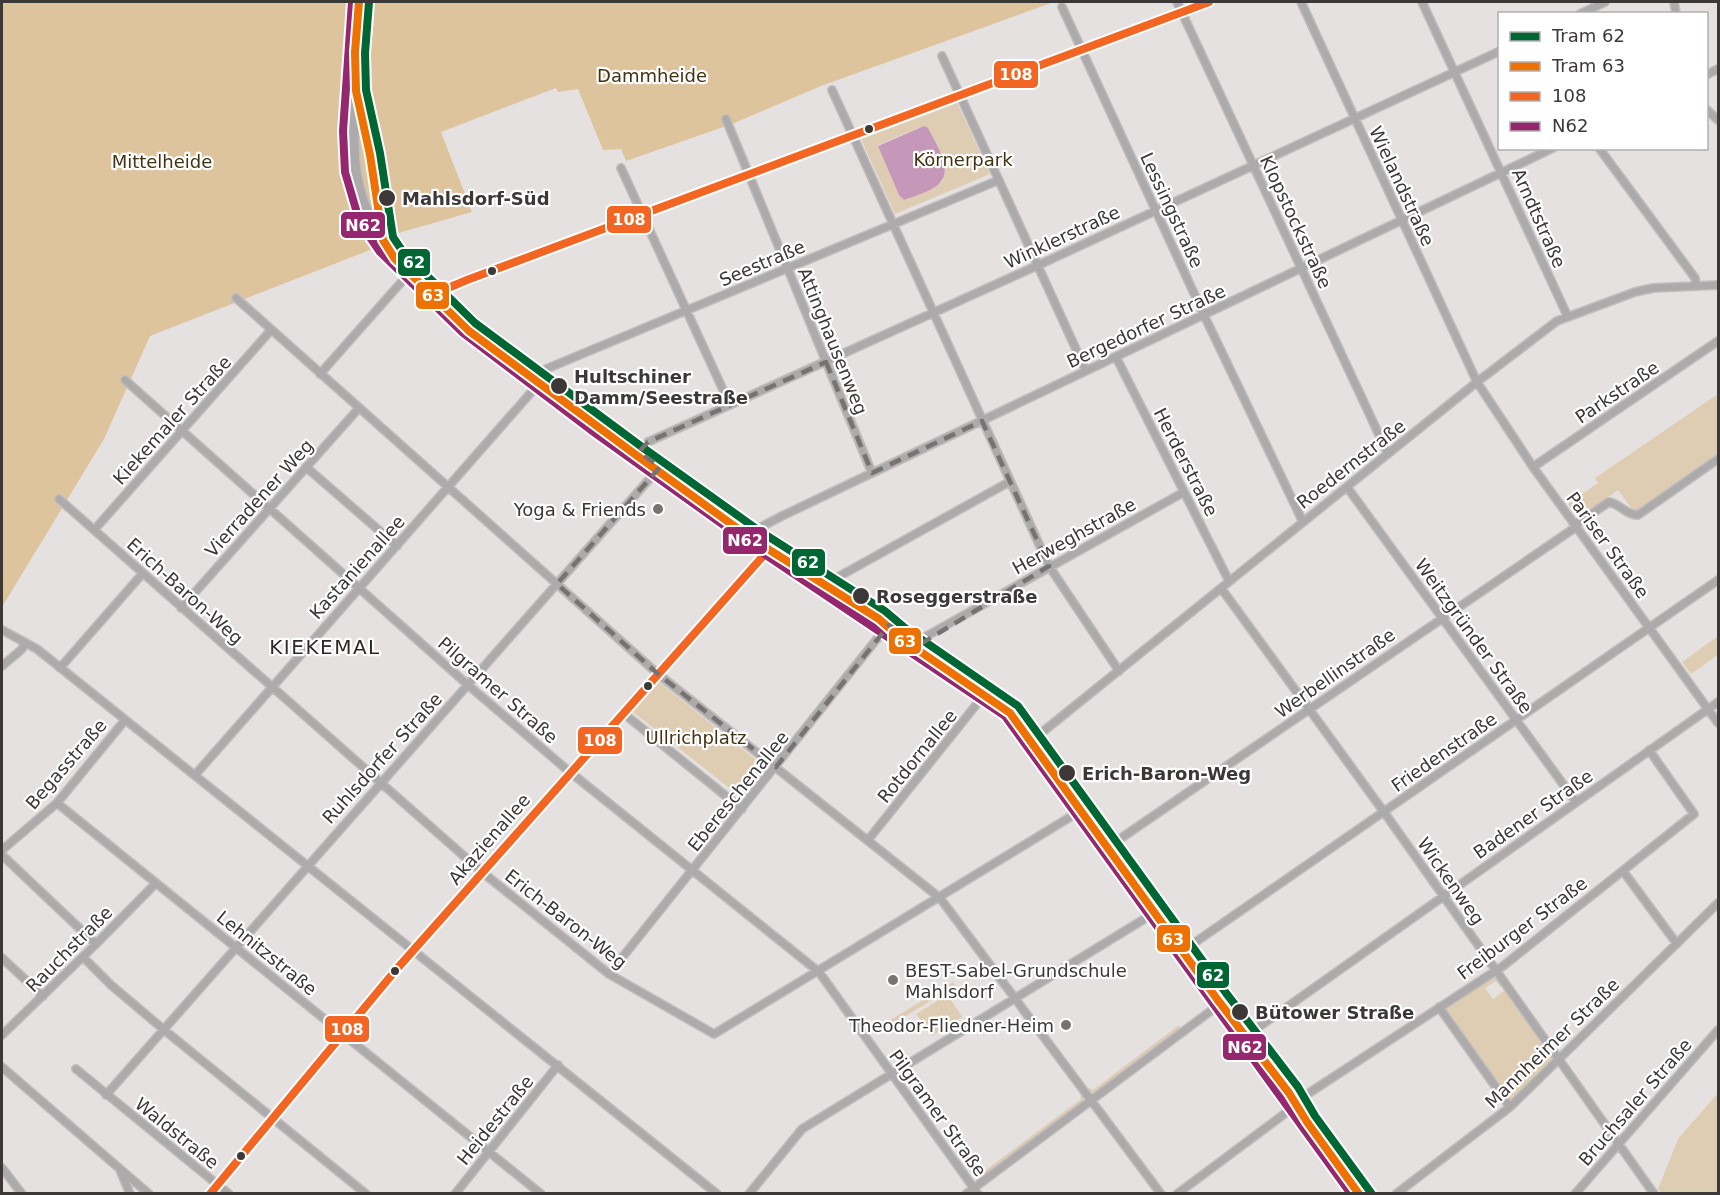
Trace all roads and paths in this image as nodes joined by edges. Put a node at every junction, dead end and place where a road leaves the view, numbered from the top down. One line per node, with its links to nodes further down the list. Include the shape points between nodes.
1 (362, 2): 33 (main road, via 353,152 360,195 379,234)
2 (1177, 2): 8 (street, Klopstockstraße)
3 (1209, 2): 8 (street)
4 (1301, 2): 16 (street, Wielandstraße)
5 (1422, 2): 13 (street, Arndtstraße)
6 (1605, 2): 9 (street)
7 (1062, 7): 10 (street, Lessingstraße)
8 (1182, 12): 10 (street); 21 (street, Klopstockstraße)
9 (1584, 12)
10 (1082, 50): 15 (street); 26 (street, Lessingstraße)
11 (1498, 52): 13 (street, Winklerstraße)
12 (942, 56): 15 (street)
13 (1455, 72): 16 (street, Winklerstraße); 23 (street, Arndtstraße)
14 (832, 90): 18 (street)
15 (960, 95): 18 (street); 25 (street)
16 (1354, 118): 21 (street, Winklerstraße); 28 (street, Wielandstraße)
17 (726, 119): 24 (street, Attinghausenweg)
18 (852, 135): 24 (street); 29 (street)
19 (1549, 150): 23 (street, Bergedorfer Straße)
20 (1600, 150): 34 (street, via 1695,278)
21 (1253, 166): 26 (street, Winklerstraße); 32 (street, Klopstockstraße)
22 (621, 168): 27 (street)
23 (1502, 173): 28 (street, Bergedorfer Straße); 41 (street, Arndtstraße)
24 (749, 174): 27 (street); 31 (street, Attinghausenweg)
25 (999, 180): 29 (street, Seestraße); 30 (street)
26 (1156, 211): 30 (street, Winklerstraße); 40 (street, Lessingstraße)
27 (642, 215): 36 (street, via 467,280); 38 (street)
28 (1402, 221): 32 (street, Bergedorfer Straße); 50 (street, Wielandstraße)
29 (893, 225): 31 (street, Seestraße); 39 (street)
30 (1038, 265): 39 (street, Winklerstraße); 46 (street)
31 (787, 268): 38 (street, Seestraße); 45 (street, Attinghausenweg)
32 (1301, 269): 40 (street, Bergedorfer Straße); 56 (street, Klopstockstraße)
33 (412, 270): 36 (main road); 47 (street)
34 (1696, 285): 35 (street, Roedernstraße); 41 (street, Roedernstraße, via 1635,292)
35 (1719, 285)
36 (438, 296): 48 (main road)
37 (236, 298): 42 (street)
38 (686, 310): 48 (street, Seestraße, via 546,369); 51 (street)
39 (933, 313): 45 (street, Winklerstraße); 53 (street)
40 (1204, 315): 44 (street, Bergedorfer Straße); 68 (street, Lessingstraße)
41 (1567, 315): 50 (street, Roedernstraße)
42 (272, 330): 47 (street); 54 (street, Kiekemaler Straße)
43 (1719, 341): 60 (street, Parkstraße)
44 (1116, 357): 46 (street, Bergedorfer Straße); 65 (street, Herderstraße)
45 (826, 362): 51 (street, Winklerstraße); 61 (street, Attinghausenweg)
46 (1086, 371): 53 (street, Bergedorfer Straße)
47 (320, 374): 52 (street)
48 (540, 379): 55 (main road); 63 (street, Kastanienallee)
49 (125, 380): 54 (street, Pilgramer Straße)
50 (1477, 382): 56 (street, Roedernstraße); 60 (street, Pariser Straße)
51 (730, 405): 55 (street, Winklerstraße, via 648,442)
52 (359, 408): 58 (street, Vierradener Weg); 63 (street)
53 (982, 421): 61 (street, Bergedorfer Straße); 62 (street)
54 (183, 430): 67 (street, Pilgramer Straße); 70 (street, Kiekemaler Straße)
55 (639, 452): 59 (main road)
56 (1388, 454): 64 (street, Roedernstraße)
57 (1719, 459): 69 (street, Werbellinstraße, via 1638,515 1609,502)
58 (306, 467): 67 (street, Vierradener Weg); 72 (street)
59 (660, 467): 71 (main road); 78 (street, Ruhlsdorfer Straße)
60 (1533, 467): 69 (street, Pariser Straße)
61 (872, 473): 71 (street, Bergedorfer Straße, via 763,526)
62 (1009, 482): 74 (street); 79 (street, via 837,577)
63 (449, 487): 72 (street, Kastanienallee); 78 (street)
64 (1347, 487): 68 (street, Roedernstraße); 83 (street, Weitzgründer Straße)
65 (1184, 492): 74 (street, Herweghstraße); 77 (street, Herderstraße)
66 (59, 499): 70 (street, Erich-Baron-Weg)
67 (269, 508): 80 (street, Pilgramer Straße); 82 (street, Vierradener Weg)
68 (1303, 522): 77 (street, Roedernstraße)
69 (1575, 526): 83 (street, Werbellinstraße); 85 (street, Pariser Straße)
70 (95, 530): 75 (street, Erich-Baron-Weg)
71 (755, 535): 73 (main road)
72 (397, 546): 80 (street, Kastanienallee)
73 (772, 546): 79 (main road); 92 (street, Akazienallee)
74 (1049, 566): 88 (street, Herweghstraße, via 924,637); 91 (street)
75 (143, 573): 82 (street, Erich-Baron-Weg); 90 (street)
76 (1719, 580): 85 (street, Friedenstraße)
77 (1229, 581): 81 (street, Roedernstraße)
78 (557, 584): 92 (street); 93 (street, Ruhlsdorfer Straße)
79 (830, 585): 84 (main road)
80 (359, 588): 93 (street, Pilgramer Straße); 94 (street, Kastanienallee)
81 (1221, 588): 91 (street, Roedernstraße); 97 (street, Wickenweg)
82 (182, 608): 94 (street, Erich-Baron-Weg)
83 (1442, 618): 97 (street, Werbellinstraße); 101 (street, Weitzgründer Straße)
84 (888, 625): 88 (main road); 105 (street, Ebereschenallee)
85 (1650, 628): 98 (street, Pariser Straße); 101 (street, Friedenstraße)
86 (2, 630): 87 (street)
87 (25, 644): 89 (street); 90 (street)
88 (919, 645): 95 (main road)
89 (2, 666)
90 (60, 668): 100 (street)
91 (1119, 671): 103 (street, Roedernstraße)
92 (658, 674): 99 (street, Akazienallee); 105 (street)
93 (468, 685): 106 (street, Pilgramer Straße); 108 (street, Ruhlsdorfer Straße)
94 (271, 686): 107 (street, Kastanienallee); 108 (street, Erich-Baron-Weg)
95 (988, 690): 103 (main road, via 1012,708); 114 (street, Rotdornallee)
96 (1719, 702): 98 (street, Badener Straße)
97 (1309, 710): 113 (street, Wickenweg); 115 (street, Werbellinstraße)
98 (1708, 710): 102 (street, Pariser Straße); 104 (street, Badener Straße)
99 (623, 713): 106 (street, Akazienallee); 112 (street)
100 (125, 720): 107 (street); 110 (street, Begasstraße)
101 (1517, 720): 109 (street, Weitzgründer Straße); 113 (street, Friedenstraße)
102 (1719, 723)
103 (1035, 738): 111 (main road)
104 (1650, 750): 109 (street, Badener Straße); 120 (street, Freiburger Straße, via 1694,814)
105 (776, 767): 112 (street, Ebereschenallee); 114 (street)
106 (570, 772): 119 (street, Pilgramer Straße); 121 (street, Akazienallee)
107 (195, 775): 118 (street)
108 (381, 783): 118 (street, Ruhlsdorfer Straße); 121 (street, Erich-Baron-Weg)
109 (1576, 802): 123 (street, Badener Straße)
110 (57, 803): 116 (street, Begasstraße); 122 (street, Lehnitzstraße)
111 (1085, 808): 115 (main road); 124 (street, Erich-Baron-Weg)
112 (742, 809): 119 (street, Ebereschenallee)
113 (1384, 812): 123 (street, Wickenweg); 130 (street, Friedenstraße)
114 (868, 840): 124 (street)
115 (1111, 845): 126 (main road)
116 (2, 850)
117 (2, 855): 127 (street)
118 (308, 866): 129 (street, Ruhlsdorfer Straße); 131 (street)
119 (693, 871): 135 (street, Pilgramer Straße); 136 (street, Ebereschenallee)
120 (1623, 871): 128 (street); 134 (street, Freiburger Straße)
121 (482, 872): 131 (street, Akazienallee); 136 (street, Erich-Baron-Weg)
122 (156, 883): 127 (street, Rauchstraße); 129 (street, Lehnitzstraße)
123 (1444, 896): 134 (street, Wickenweg); 144 (street, Badener Straße)
124 (940, 898): 135 (street, Erich-Baron-Weg); 138 (street)
125 (1719, 903): 128 (street, Mannheimer Straße)
126 (1159, 909): 130 (main road); 138 (street)
127 (96, 944): 132 (street, Rauchstraße)
128 (1677, 944): 146 (street, Mannheimer Straße)
129 (236, 947): 141 (street, Ruhlsdorfer Straße); 143 (street, Lehnitzstraße)
130 (1187, 948): 139 (main road)
131 (414, 950): 143 (street, Akazienallee); 147 (street)
132 (83, 957): 137 (street, Rauchstraße); 141 (street)
133 (2, 958): 137 (street)
134 (1497, 970): 140 (street, Freiburger Straße); 146 (street, Wickenweg)
135 (819, 972): 136 (street, Erich-Baron-Weg, via 714,1034); 150 (street, Pilgramer Straße)
136 (609, 974)
137 (43, 996): 145 (street, Rauchstraße)
138 (1015, 998): 150 (street); 152 (street)
139 (1224, 1001): 144 (main road); 152 (street)
140 (1439, 1007): 153 (street, Freiburger Straße); 154 (street)
141 (163, 1029): 151 (street, Ruhlsdorfer Straße); 155 (street)
142 (1719, 1030): 156 (street, Bruchsaler Straße)
143 (343, 1033): 155 (street, Akazienallee); 157 (street, Lehnitzstraße)
144 (1249, 1034): 153 (main road)
145 (2, 1035)
146 (1560, 1060): 154 (street, Mannheimer Straße); 156 (street, Wickenweg)
147 (558, 1065): 157 (street, Heidestraße); 170 (street)
148 (2, 1067): 159 (street)
149 (76, 1070): 151 (street, Waldstraße)
150 (892, 1074): 161 (street, Pilgramer Straße); 171 (street, via 802,1129)
151 (106, 1095): 160 (street, Waldstraße)
152 (1091, 1100): 161 (street); 173 (street)
153 (1298, 1102): 174 (street, Freiburger Straße); 175 (main road)
154 (1509, 1107): 176 (street, Mannheimer Straße)
155 (272, 1117): 160 (street, Akazienallee); 167 (street)
156 (1618, 1144): 177 (street, Bruchsaler Straße); 178 (street, Wickenweg)
157 (489, 1151): 168 (street, Heidestraße); 169 (street, Lehnitzstraße)
158 (2, 1168): 162 (street)
159 (120, 1170): 163 (street); 164 (street)
160 (217, 1184): 165 (street, Akazienallee); 166 (street, Waldstraße)
161 (976, 1191): 172 (street)
162 (22, 1194)
163 (130, 1194)
164 (150, 1194)
165 (210, 1194)
166 (229, 1194)
167 (366, 1194)
168 (455, 1194)
169 (541, 1194)
170 (717, 1194)
171 (748, 1194)
172 (966, 1194)
173 (1161, 1194)
174 (1177, 1194)
175 (1364, 1194)
176 (1396, 1194)
177 (1575, 1194)
178 (1654, 1194)

